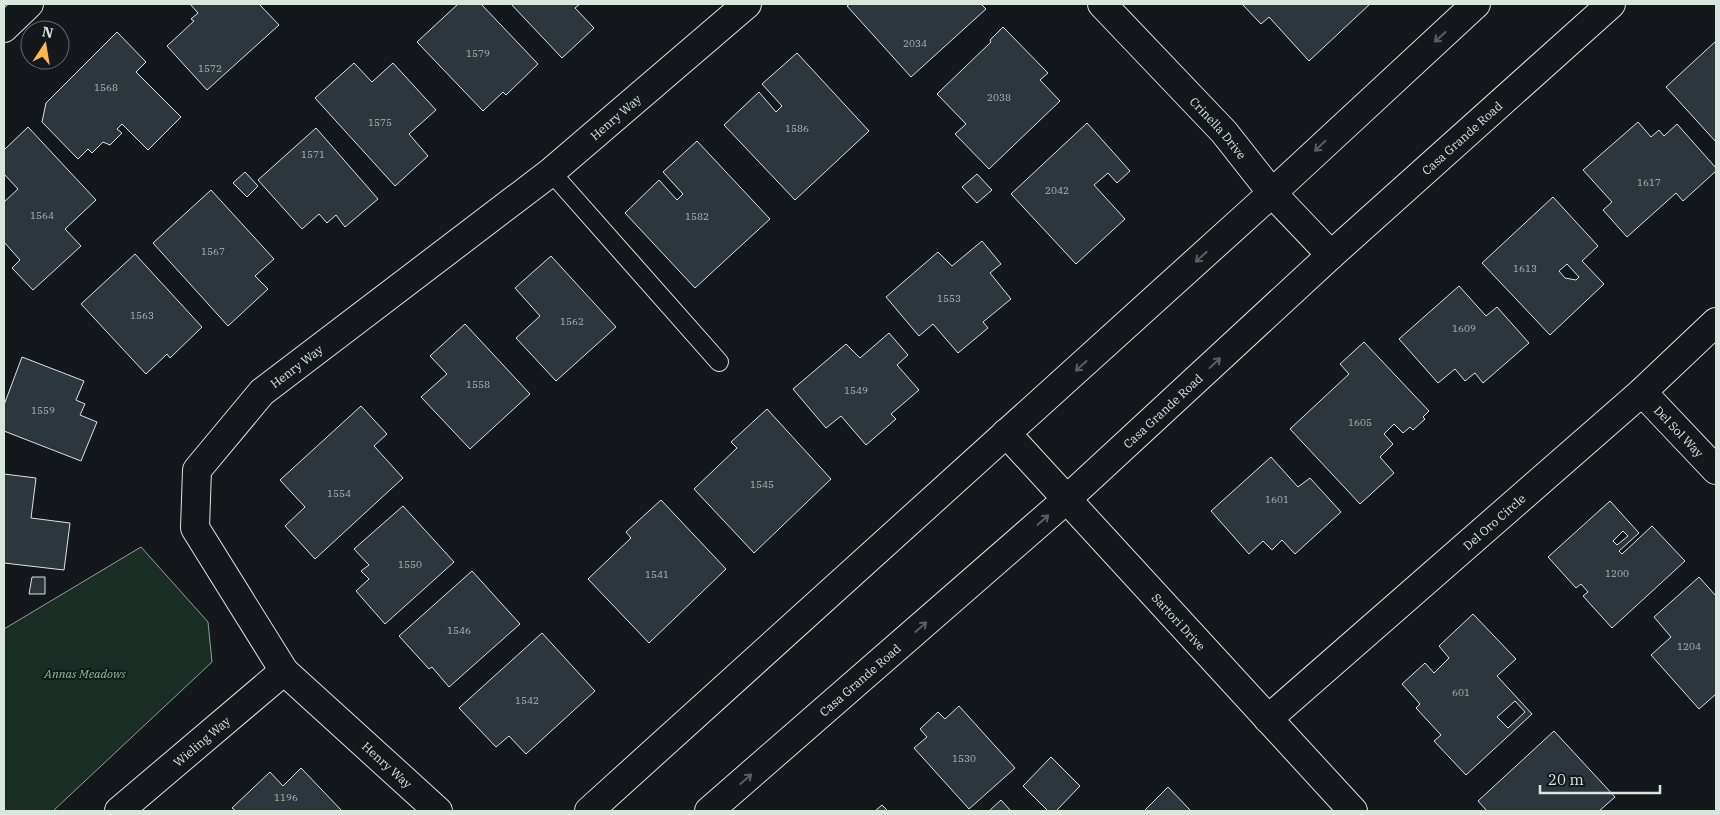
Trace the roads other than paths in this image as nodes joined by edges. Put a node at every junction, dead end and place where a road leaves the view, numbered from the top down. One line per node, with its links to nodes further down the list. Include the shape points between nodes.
1 (29, 4): 6 (street)
2 (748, 4): 7 (street, Henry Way)
3 (1102, 4): 8 (street, Crinella Drive, via 1224,132)
4 (1476, 4): 8 (street, one-way to 8)
5 (1611, 4): 9 (street, Casa Grande Road)
6 (4, 28)
7 (551, 172): 11 (lane); 16 (street, Henry Way, via 262,392 197,470 195,528)
8 (1272, 193): 9 (street, Crinella Drive); 13 (street, one-way to 13)
9 (1331, 255): 15 (street, Casa Grande Road, one-way to 9)
10 (1716, 322): 12 (street, Del Oro Circle)
11 (719, 362)
12 (1642, 392): 14 (street, Del Sol Way); 17 (street, Del Oro Circle)
13 (1006, 433): 15 (street, Sartori Drive); 20 (street)
14 (1716, 470)
15 (1067, 499): 17 (street, Sartori Drive); 21 (street, Casa Grande Road, one-way to 15)
16 (284, 671): 18 (street, Wieling Way); 19 (street, Henry Way)
17 (1268, 719): 22 (street, Sartori Drive)
18 (118, 811)
19 (438, 811)
20 (589, 811)
21 (709, 811)
22 (1352, 811)

